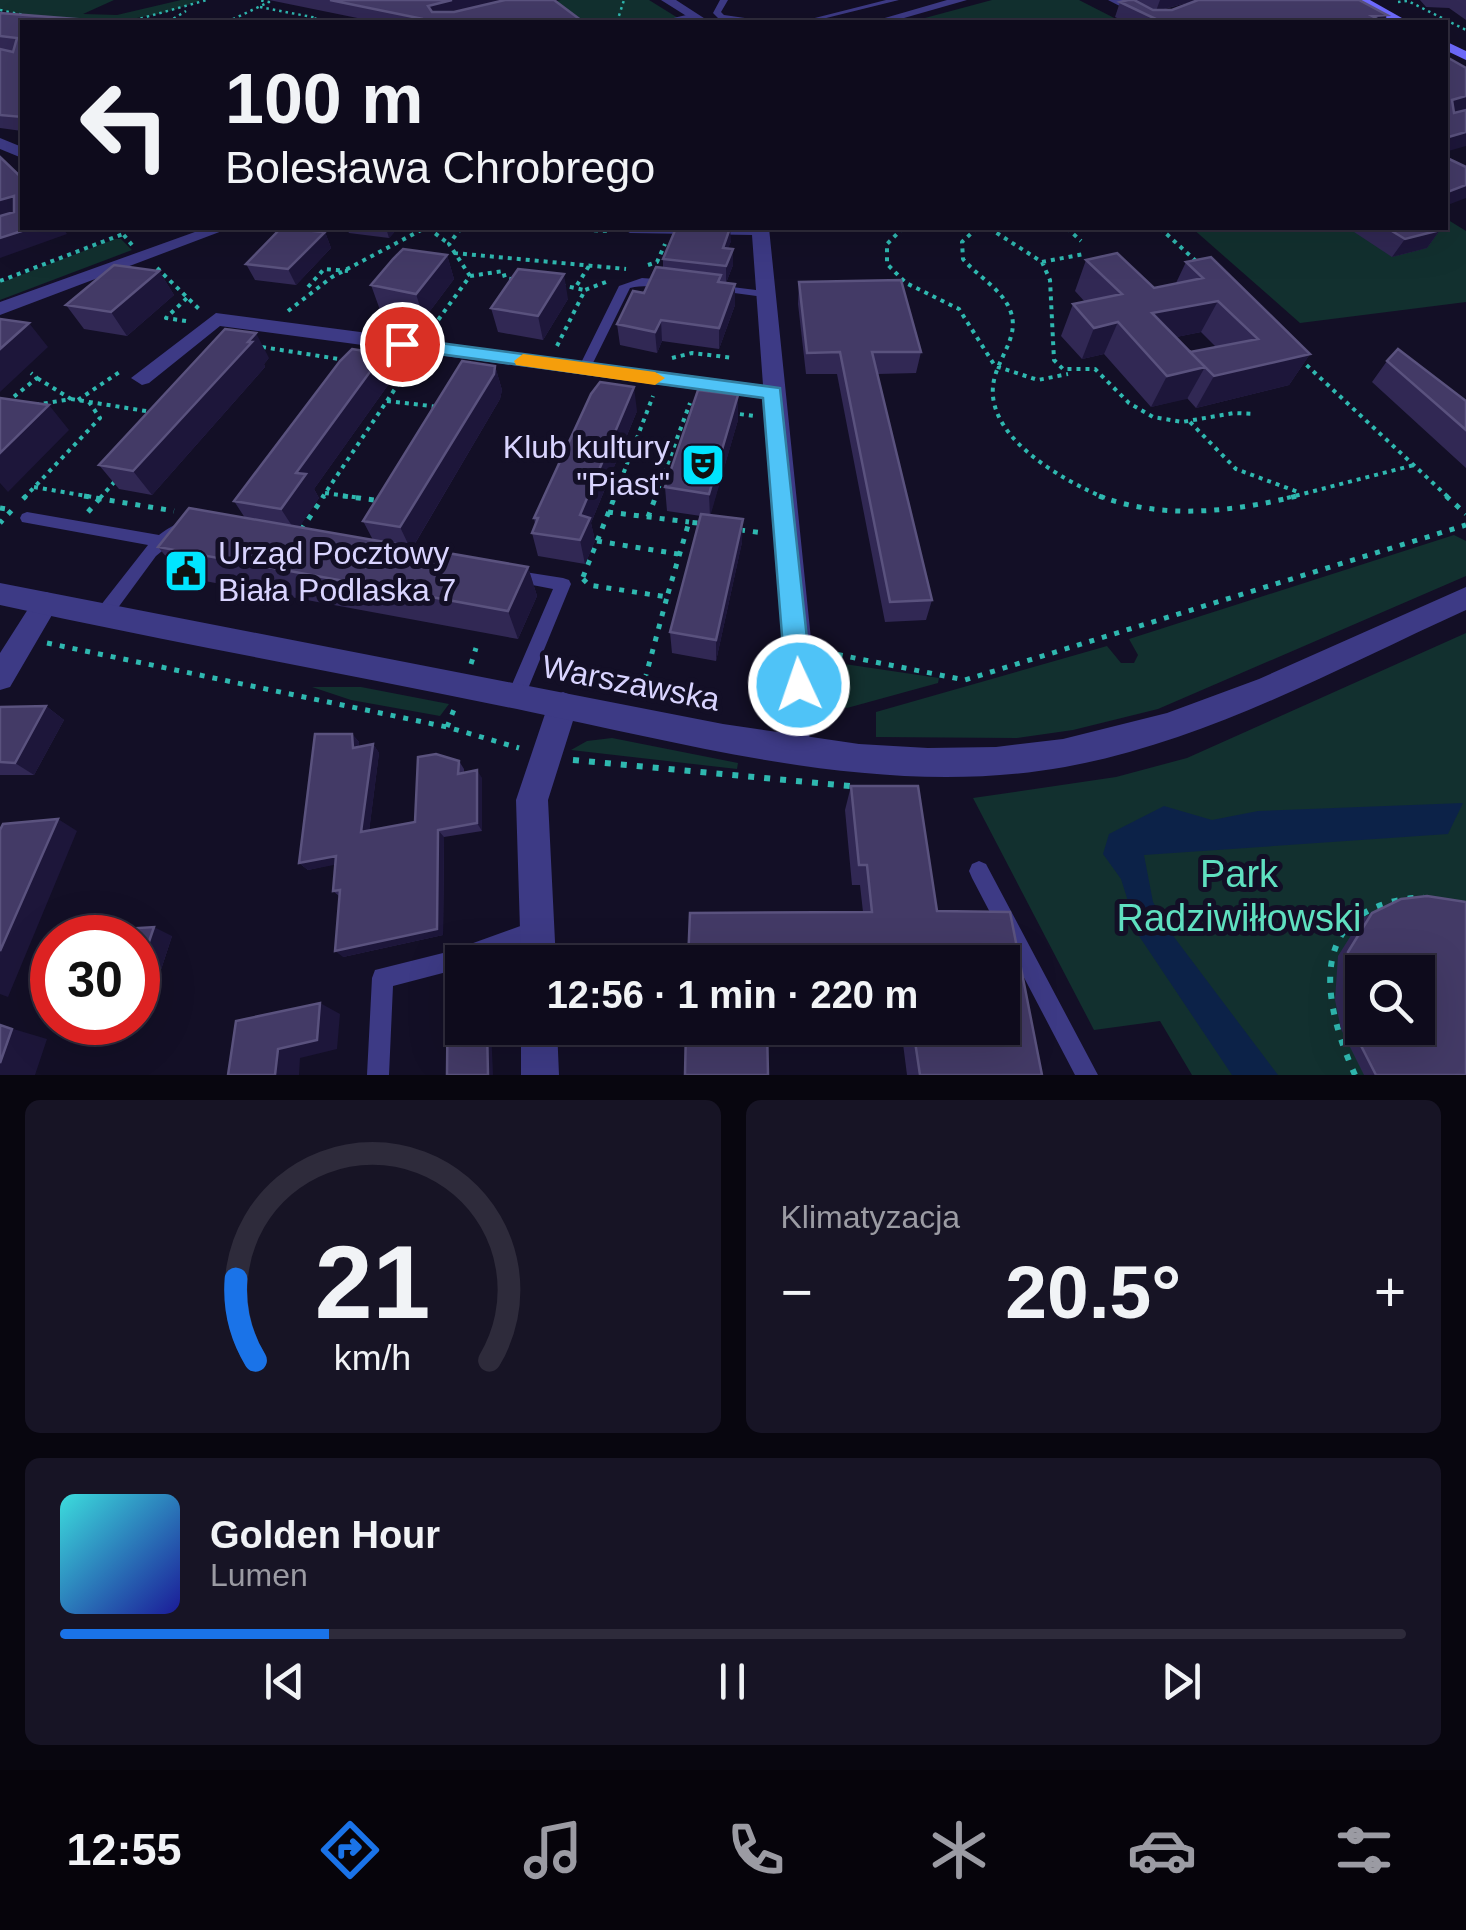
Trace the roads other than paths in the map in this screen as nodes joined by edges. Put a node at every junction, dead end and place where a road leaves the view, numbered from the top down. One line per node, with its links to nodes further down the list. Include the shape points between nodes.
1 (724, 0): 10 (lane, via 716,13)
2 (895, 0): 11 (lane)
3 (961, 0): 7 (street)
4 (1114, 0): 8 (street)
5 (1361, 0): 13 (main road)
6 (674, 1): 9 (street)
7 (938, 2): 12 (street)
8 (1162, 19)
9 (699, 20)
10 (750, 20)
11 (811, 20)
12 (882, 20)
13 (1399, 20)
14 (217, 230): 18 (street)
15 (760, 230): 16 (street)
16 (764, 294): 20 (lane, via 655,281 625,286); 22 (street)
17 (236, 300): 19 (street)
18 (0, 309)
19 (216, 319): 20 (street); 21 (street)
20 (584, 369): 22 (street)
21 (135, 372)
22 (773, 392): 34 (street, via 798,649)
23 (27, 518): 25 (lane)
24 (192, 520): 25 (lane)
25 (160, 541): 30 (lane)
26 (486, 572): 32 (lane, via 563,584)
27 (0, 594): 29 (street, Warszawska)
28 (1466, 598): 34 (street, Warszawska, via 1209,711 1104,746 956,762)
29 (46, 603): 30 (street, Warszawska); 31 (street)
30 (103, 615): 32 (street, Warszawska)
31 (0, 678)
32 (516, 696): 33 (street, Warszawska)
33 (563, 706): 34 (street, Warszawska); 36 (street, via 532,800)
34 (794, 748)
35 (980, 871): 41 (lane)
36 (537, 930): 37 (street); 39 (lane, via 383,978)
37 (537, 945)
38 (539, 1045): 40 (street)
39 (378, 1075)
40 (540, 1075)
41 (1086, 1075)

